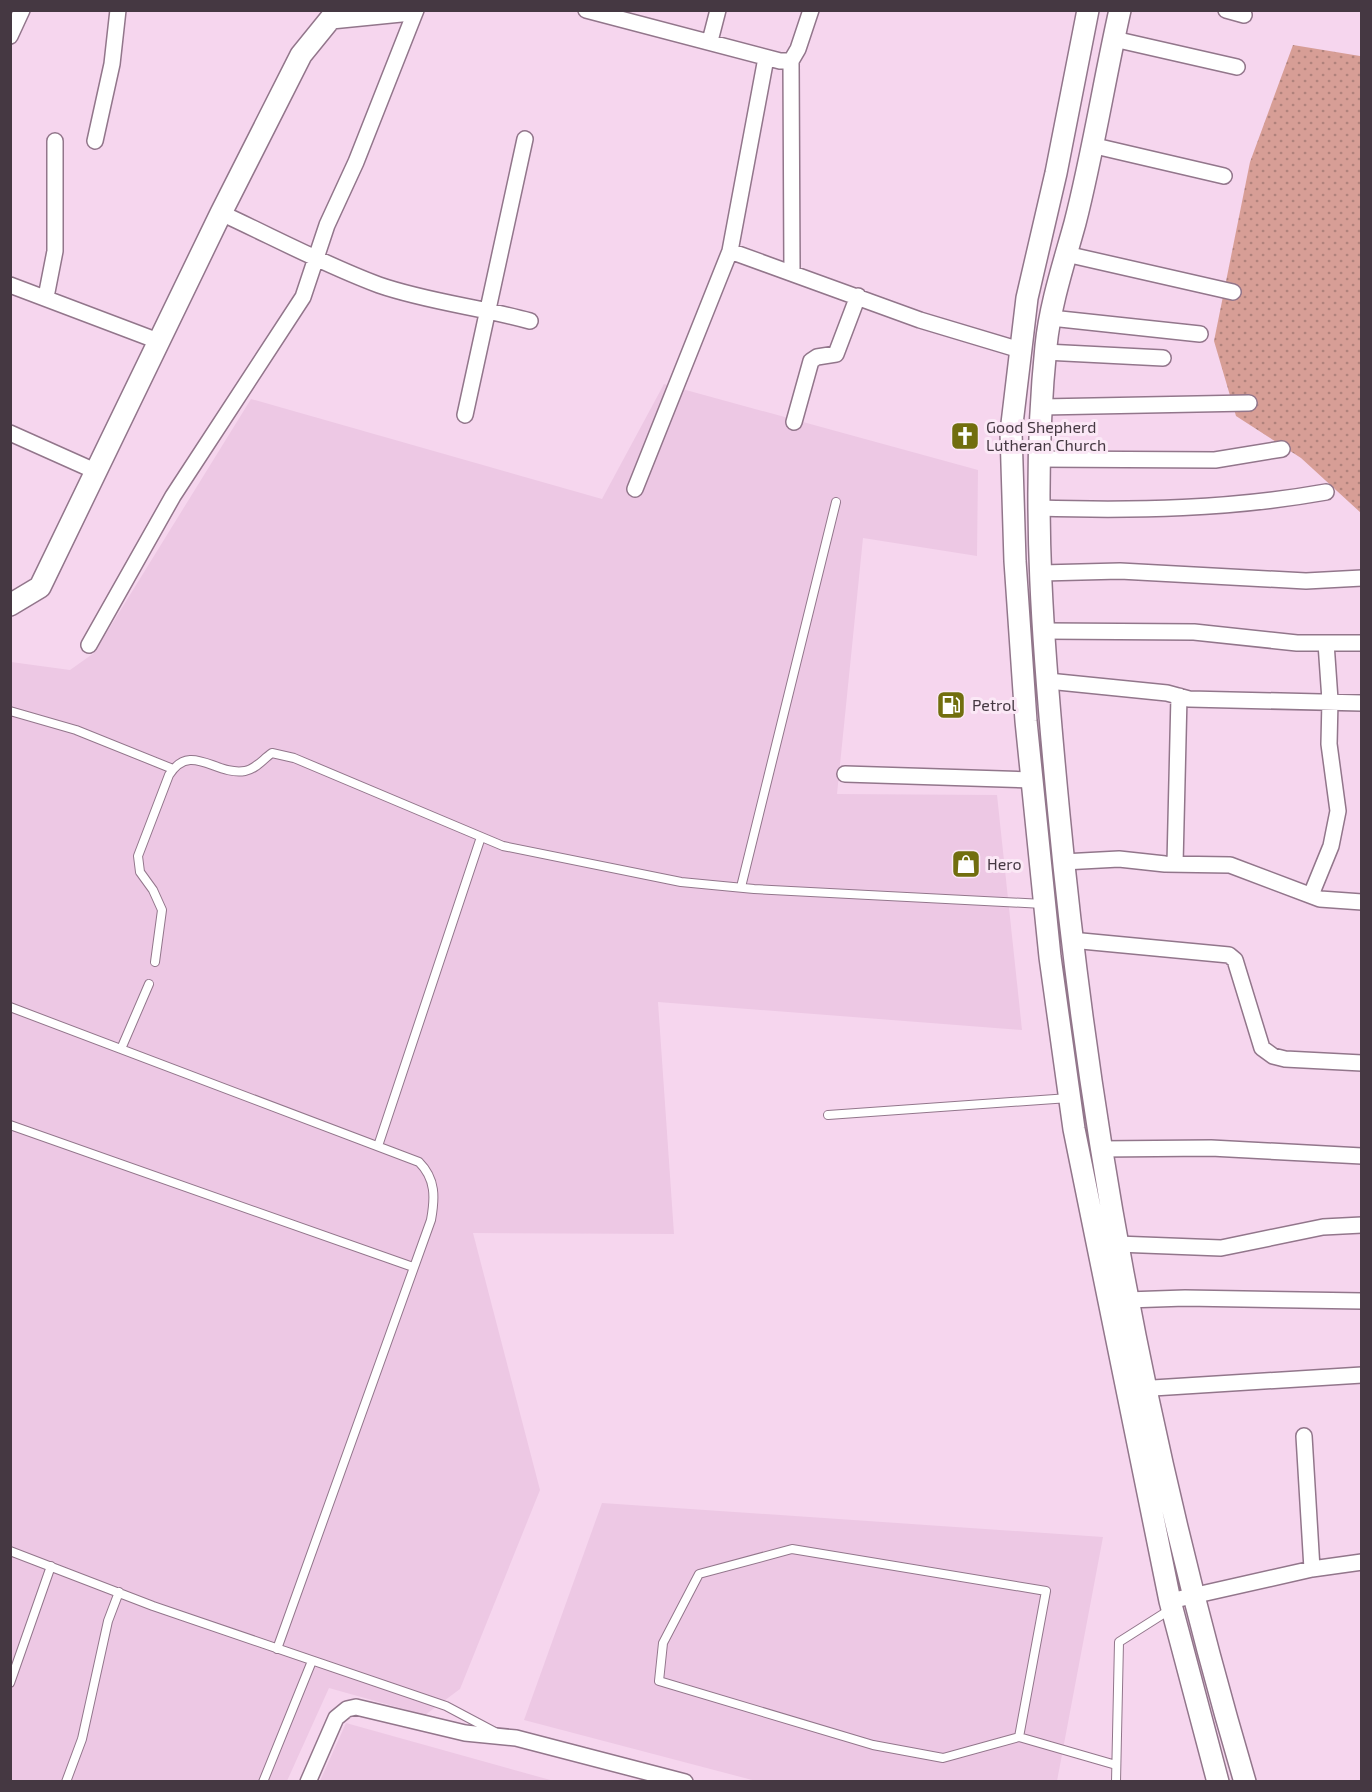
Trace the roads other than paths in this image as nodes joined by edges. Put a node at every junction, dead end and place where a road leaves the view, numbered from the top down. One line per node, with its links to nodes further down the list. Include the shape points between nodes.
1 (22, 10): 12 (street)
2 (118, 10): 20 (street, via 112,64)
3 (586, 10): 10 (street)
4 (718, 10): 14 (street)
5 (811, 10): 16 (street)
6 (1088, 10): 37 (main road, via 1027,298)
7 (1120, 10): 13 (main road)
8 (1226, 10): 11 (street)
9 (405, 11): 23 (main road, via 331,18 315,35); 26 (street, via 356,162)
10 (624, 15): 14 (street)
11 (1244, 15)
12 (10, 36)
13 (1114, 39): 17 (street); 21 (main road)
14 (710, 41): 15 (street)
15 (766, 58): 16 (street); 24 (street)
16 (791, 61): 27 (street)
17 (1237, 68)
18 (525, 139): 32 (street)
19 (55, 141): 31 (street, via 55,251)
20 (95, 141)
21 (1091, 145): 22 (street); 25 (main road)
22 (1224, 176)
23 (221, 213): 26 (street); 36 (main road)
24 (730, 251): 27 (street); 48 (street)
25 (1066, 254): 29 (street); 33 (main road)
26 (316, 258): 32 (street, via 379,285 440,302); 59 (street, via 303,297 288,324 173,496)
27 (792, 272): 30 (street)
28 (10, 285): 31 (street)
29 (1233, 292)
30 (858, 296): 37 (street); 43 (street, via 836,354 811,361)
31 (46, 297): 36 (street)
32 (489, 309): 34 (street); 42 (street)
33 (1051, 318): 35 (street); 38 (main road)
34 (530, 321)
35 (1200, 334)
36 (158, 341): 47 (main road)
37 (1020, 351): 56 (main road, via 1011,432)
38 (1045, 352): 39 (street); 41 (main road)
39 (1163, 358)
40 (1249, 404): 41 (street)
41 (1042, 407): 46 (main road)
42 (465, 415)
43 (794, 422)
44 (10, 433): 47 (street)
45 (1282, 449): 46 (street, via 1215,460)
46 (1038, 459): 51 (main road)
47 (95, 471): 54 (main road, via 40,586)
48 (635, 489)
49 (1326, 492): 51 (street, via 1207,507 1132,511)
50 (836, 502): 72 (lane)
51 (1038, 508): 52 (main road)
52 (1042, 573): 53 (street, via 1119,571 1306,581); 55 (main road)
53 (1362, 578)
54 (10, 605)
55 (1045, 631): 56 (main road); 57 (street, via 1194,632); 60 (main road)
56 (1020, 633): 67 (main road)
57 (1326, 643): 58 (street); 62 (street)
58 (1362, 643)
59 (89, 645)
60 (1048, 681): 61 (street); 69 (main road)
61 (1179, 696): 62 (street); 70 (street)
62 (1330, 700): 63 (street); 73 (street, via 1329,744 1338,811 1330,846)
63 (1362, 703)
64 (10, 711): 65 (lane, via 76,730)
65 (173, 769): 68 (lane, via 184,760 194,760 248,771 272,753 284,754); 77 (lane, via 138,856 140,872 162,910)
66 (845, 774): 67 (street)
67 (1032, 780): 71 (main road)
68 (481, 837): 72 (lane, via 503,846 681,882); 85 (lane)
69 (1063, 862): 70 (street, via 1119,859); 71 (main road); 76 (main road)
70 (1175, 864): 73 (street, via 1230,865)
71 (1041, 865): 75 (main road)
72 (741, 887): 75 (lane)
73 (1311, 895): 74 (street)
74 (1362, 902)
75 (1045, 904): 82 (main road)
76 (1071, 940): 81 (street, via 1229,955 1235,960 1262,1048 1285,1059); 86 (main road)
77 (155, 962)
78 (149, 984): 80 (lane)
79 (10, 1007): 80 (lane)
80 (121, 1049): 85 (lane)
81 (1362, 1063)
82 (1070, 1098): 83 (lane); 89 (main road)
83 (828, 1115)
84 (10, 1125): 92 (lane)
85 (378, 1146): 92 (lane, via 419,1162 432,1178 431,1220)
86 (1100, 1149): 87 (street, via 1211,1148); 88 (main road)
87 (1362, 1156)
88 (1107, 1185): 89 (main road); 91 (main road)
89 (1086, 1191): 96 (main road)
90 (1362, 1225): 91 (street, via 1323,1227 1221,1248)
91 (1117, 1244): 93 (main road)
92 (413, 1268): 107 (lane)
93 (1127, 1300): 94 (street); 96 (main road)
94 (1362, 1301)
95 (1362, 1375): 96 (street)
96 (1137, 1389): 98 (main road); 100 (main road)
97 (1304, 1436): 103 (street)
98 (1184, 1550): 100 (main road); 105 (main road)
99 (10, 1551): 102 (lane)
100 (1161, 1554): 106 (main road)
101 (1362, 1562): 103 (street)
102 (51, 1566): 104 (lane); 109 (lane)
103 (1312, 1569): 105 (street)
104 (119, 1592): 107 (lane); 113 (lane, via 108,1621 82,1739)
105 (1198, 1602): 106 (main road); 119 (main road)
106 (1172, 1609): 112 (lane, via 1119,1642); 118 (main road)
107 (277, 1649): 108 (lane)
108 (312, 1661): 110 (lane, via 446,1706); 114 (lane)
109 (10, 1683)
110 (503, 1736): 115 (street, via 465,1732 356,1707 347,1709 336,1718); 116 (street)
111 (1019, 1737): 111 (lane, via 1046,1591 792,1549 699,1574 663,1643 659,1681 873,1744 943,1758); 112 (lane)
112 (1116, 1765): 117 (lane)
113 (66, 1782)
114 (263, 1782)
115 (308, 1782)
116 (685, 1782)
117 (1116, 1782)
118 (1218, 1782)
119 (1245, 1782)

